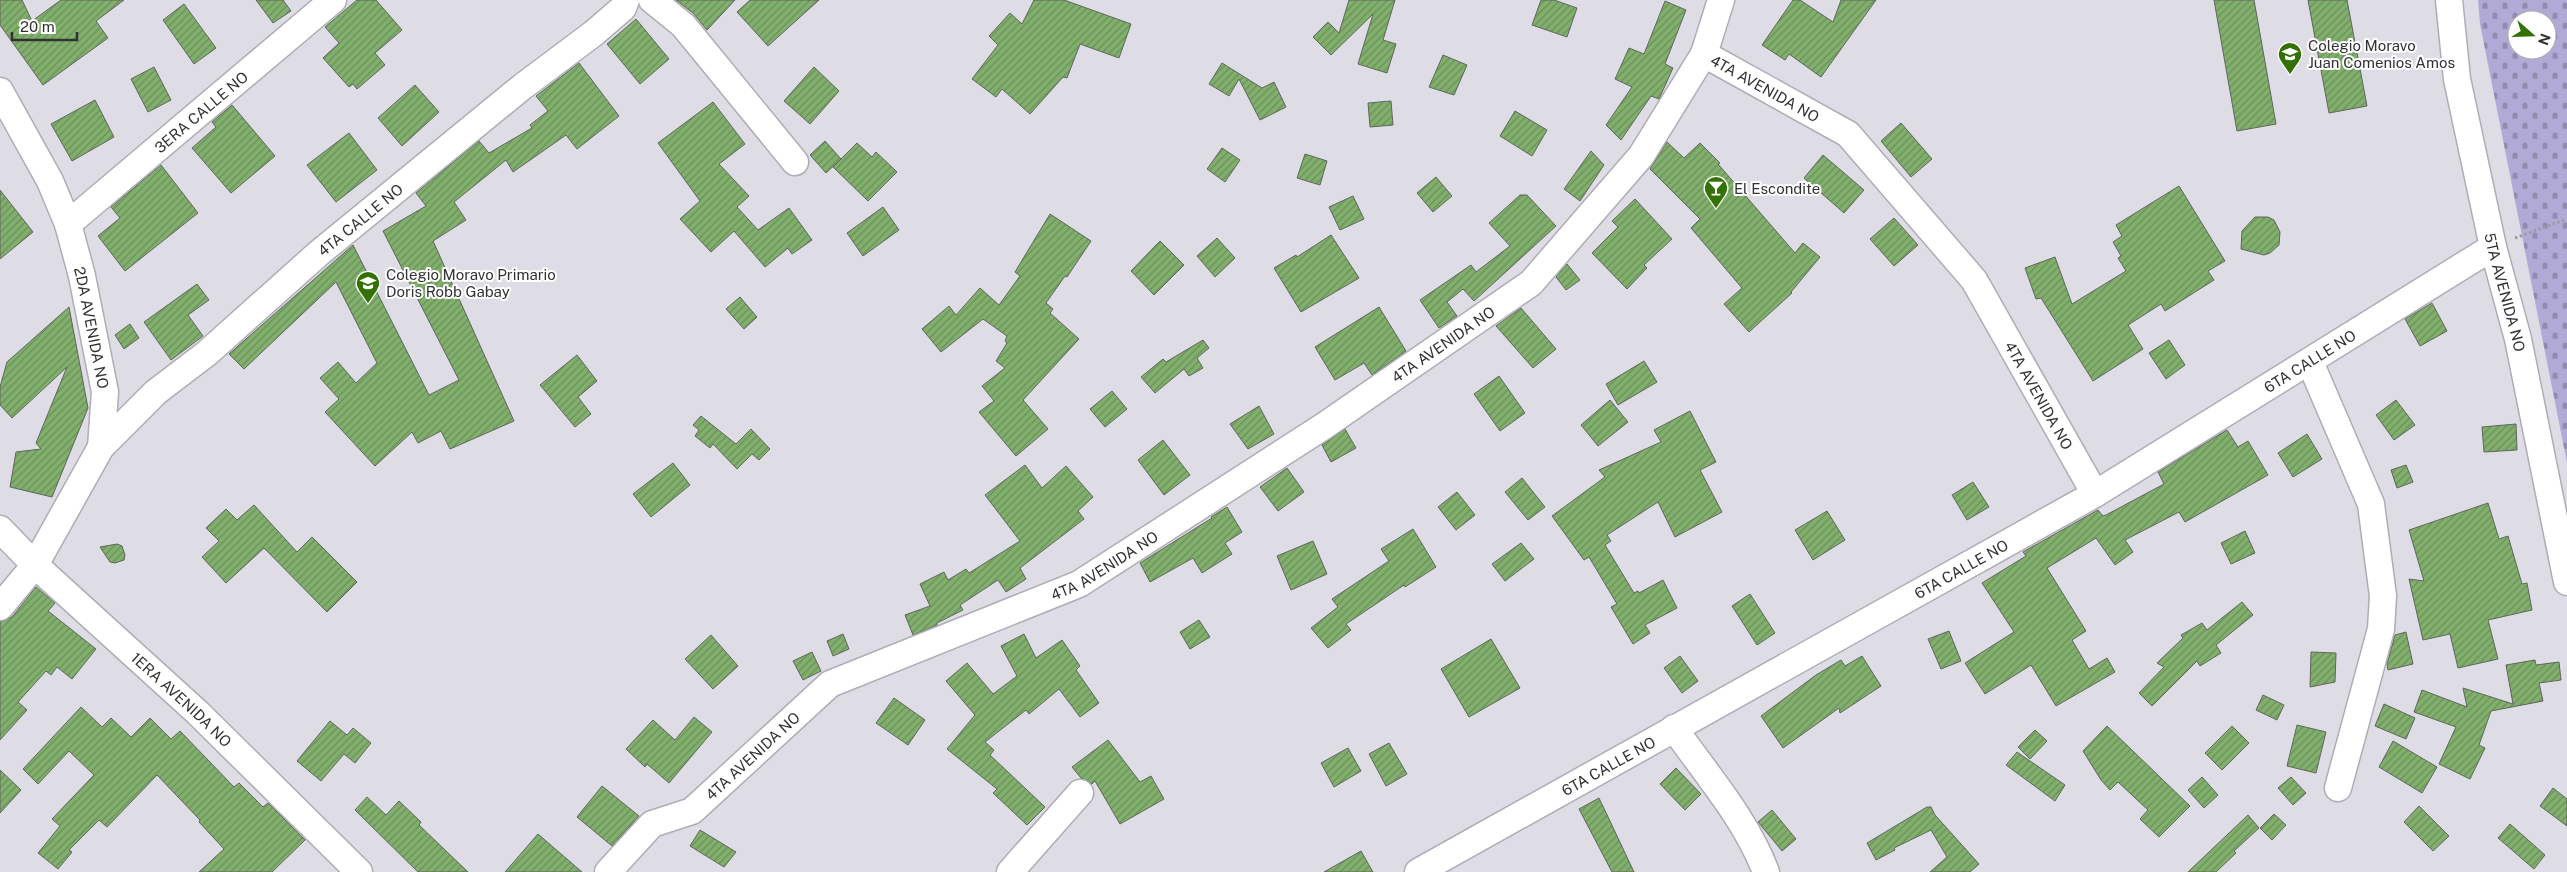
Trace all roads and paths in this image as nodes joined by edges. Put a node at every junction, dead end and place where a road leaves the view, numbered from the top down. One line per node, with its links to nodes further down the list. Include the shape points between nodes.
1 (333, 0): 10 (street, 3ERA CALLE NO)
2 (626, 0): 13 (street, 4TA CALLE NO, via 623,8 594,33 522,87 318,254 206,354 156,392)
3 (652, 0): 8 (street, via 683,25)
4 (1721, 0): 6 (street)
5 (2449, 0): 11 (street, 5TA AVENIDA NO, via 2457,79)
6 (1704, 54): 14 (street, 4TA AVENIDA NO, via 1848,134 1974,280); 23 (street, 4TA AVENIDA NO, via 1641,156 1531,283 1324,426 1079,584 830,684 692,811 652,824)
7 (0, 91): 10 (street, 2DA AVENIDA NO, via 50,181)
8 (795, 162)
9 (2567, 218): 11 (path)
10 (68, 224): 13 (street, 2DA AVENIDA NO, via 105,392)
11 (2493, 247): 12 (street, 6TA CALLE NO); 17 (street, 5TA AVENIDA NO, via 2518,339)
12 (2310, 362): 14 (street, 6TA CALLE NO); 20 (street, via 2371,504 2383,596 2382,629)
13 (100, 446): 16 (street, 2DA AVENIDA NO)
14 (2095, 494): 19 (street, 6TA CALLE NO)
15 (0, 529): 16 (street, 1ERA AVENIDA NO)
16 (35, 565): 18 (street, 2DA AVENIDA NO); 22 (street, 1ERA AVENIDA NO, via 198,714)
17 (2567, 582)
18 (0, 607)
19 (1674, 728): 25 (street, 6TA CALLE NO); 26 (street, via 1740,822)
20 (2338, 788)
21 (1080, 793): 24 (street)
22 (359, 872)
23 (608, 872)
24 (1010, 872)
25 (1418, 872)
26 (1766, 872)

